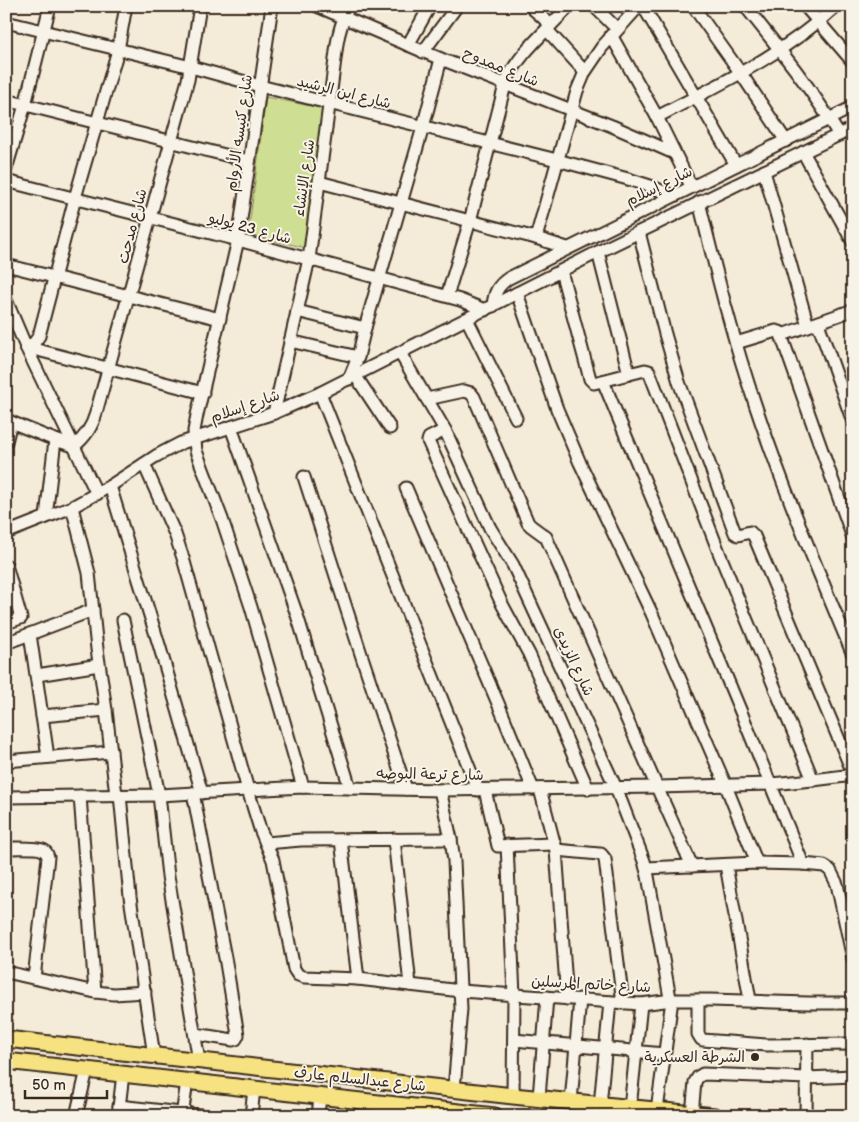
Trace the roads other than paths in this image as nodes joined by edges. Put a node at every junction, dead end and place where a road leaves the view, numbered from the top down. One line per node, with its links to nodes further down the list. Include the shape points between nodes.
1 (50, 6): 22 (street)
2 (126, 6): 25 (street)
3 (200, 6): 30 (street, شارع مدحت)
4 (272, 6): 34 (street, شارع كنيسه الأروام)
5 (317, 6): 18 (street, شارع ممدوح)
6 (349, 6): 18 (street, شارع الإنشاء)
7 (430, 6): 24 (street)
8 (457, 6): 27 (street)
9 (532, 6): 21 (street)
10 (569, 6): 21 (street)
11 (594, 6): 23 (street)
12 (639, 6): 23 (street)
13 (644, 6): 35 (street)
14 (693, 6): 32 (street)
15 (745, 6): 26 (street)
16 (805, 6): 20 (street)
17 (836, 6): 20 (street)
18 (343, 18): 24 (street, شارع ممدوح); 38 (street, شارع الإنشاء)
19 (6, 22): 22 (street, شارع ابن الرشيد)
20 (819, 22): 26 (street); 29 (street)
21 (549, 28): 31 (street); 33 (street, via 520,57)
22 (44, 31): 25 (street, شارع ابن الرشيد); 37 (street)
23 (614, 32): 31 (street); 41 (street)
24 (408, 45): 27 (street, شارع ممدوح)
25 (118, 50): 30 (street, شارع ابن الرشيد); 43 (street)
26 (780, 50): 32 (street); 42 (street)
27 (423, 52): 28 (street, شارع ممدوح)
28 (441, 59): 33 (street, شارع ممدوح); 44 (street)
29 (853, 62)
30 (191, 67): 34 (street, شارع ابن الرشيد); 47 (street, شارع مدحت)
31 (585, 72): 40 (street)
32 (740, 72): 35 (street); 48 (street)
33 (505, 85): 40 (street, شارع ممدوح); 49 (street)
34 (260, 86): 38 (street, شارع ابن الرشيد); 53 (street, شارع كنيسه الأروام)
35 (696, 97): 41 (street); 54 (street)
36 (6, 100): 37 (street)
37 (25, 104): 43 (street); 55 (street)
38 (330, 104): 44 (street, شارع ابن الرشيد); 58 (street, شارع الإنشاء)
39 (853, 107): 42 (street, شارع إسلام)
40 (571, 110): 51 (street, شارع ممدوح); 52 (street)
41 (656, 117): 51 (street)
42 (829, 119): 46 (street); 48 (street, شارع إسلام)
43 (97, 123): 47 (street); 61 (street)
44 (423, 127): 49 (street, شارع ابن الرشيد); 63 (street)
45 (853, 128): 46 (street, شارع إسلام)
46 (839, 135): 50 (street, شارع إسلام)
47 (171, 141): 53 (street); 64 (street, شارع مدحت)
48 (786, 141): 54 (street, شارع إسلام)
49 (490, 144): 52 (street, شارع ابن الرشيد); 65 (street)
50 (803, 152): 56 (street, شارع إسلام); 68 (street)
51 (674, 153): 59 (street)
52 (557, 160): 60 (street, شارع ابن الرشيد, via 628,179); 67 (street)
53 (249, 161): 69 (street, شارع كنيسه الأروام)
54 (736, 165): 59 (street, شارع إسلام)
55 (6, 168)
56 (764, 171): 62 (street, شارع إسلام); 86 (street)
57 (6, 181): 61 (street, شارع 23 يوليو)
58 (319, 182): 63 (street); 72 (street, شارع الإنشاء)
59 (692, 186): 60 (street, شارع إسلام)
60 (673, 196): 70 (street, شارع إسلام)
61 (75, 198): 64 (street, شارع 23 يوليو); 75 (street)
62 (698, 202): 66 (street, شارع إسلام); 90 (street)
63 (401, 204): 65 (street); 76 (street)
64 (150, 218): 69 (street, شارع 23 يوليو); 78 (street, شارع مدحت)
65 (470, 221): 67 (street); 79 (street)
66 (639, 232): 71 (street, شارع إسلام); 135 (street, via 679,382 735,533 750,532 754,536)
67 (536, 238): 70 (street)
68 (852, 238)
69 (238, 240): 72 (street, شارع 23 يوليو); 84 (street, شارع كنيسه الأروام)
70 (567, 248): 81 (street, شارع إسلام, via 502,283)
71 (598, 252): 74 (street, شارع إسلام); 95 (street)
72 (309, 260): 76 (street, شارع 23 يوليو); 83 (street, شارع الإنشاء)
73 (6, 265): 75 (street)
74 (561, 271): 77 (street, شارع إسلام); 97 (street, via 590,379 594,383)
75 (55, 277): 78 (street); 91 (street, via 39,336)
76 (380, 278): 79 (street, شارع 23 يوليو); 87 (street)
77 (517, 293): 81 (street, شارع إسلام); 138 (street, via 557,410 652,614)
78 (128, 296): 84 (street); 94 (street, شارع مدحت)
79 (447, 296): 81 (street, شارع 23 يوليو)
80 (6, 300): 91 (street)
81 (489, 308): 85 (street, شارع إسلام)
82 (853, 310): 86 (street)
83 (297, 311): 87 (street); 89 (street, شارع الإنشاء)
84 (220, 319): 98 (street, شارع كنيسه الأروام)
85 (467, 319): 92 (street, شارع إسلام); 102 (street)
86 (813, 324): 88 (street); 104 (street)
87 (365, 328): 93 (street)
88 (782, 335): 90 (street, via 776,331); 120 (street)
89 (290, 341): 93 (street); 101 (street, شارع الإنشاء)
90 (736, 343): 127 (street, via 784,486)
91 (26, 346): 94 (street); 111 (street)
92 (400, 353): 96 (street, شارع إسلام); 100 (street, شارع الزيدى)
93 (358, 357): 96 (street)
94 (108, 368): 98 (street); 111 (street, شارع مدحت, via 91,428)
95 (629, 374): 97 (street); 136 (street, via 649,371 720,555)
96 (352, 377): 99 (street, شارع إسلام); 106 (street)
97 (603, 381): 137 (street)
98 (203, 393): 108 (street, شارع كنيسه الأروام)
99 (320, 393): 101 (street, شارع إسلام); 148 (street)
100 (427, 399): 107 (street, شارع الزيدى); 142 (street, via 464,391 472,393 528,523 546,537)
101 (274, 413): 105 (street, شارع إسلام)
102 (516, 418)
103 (9, 421): 109 (street); 110 (street)
104 (853, 422)
105 (231, 427): 108 (street, شارع إسلام); 140 (street, via 297,615)
106 (390, 428)
107 (445, 430): 141 (street, شارع الزيدى, via 490,528 513,565); 145 (street, via 428,441 502,604 529,654)
108 (194, 438): 112 (street, شارع إسلام); 139 (street, via 251,607)
109 (55, 440): 111 (street); 118 (street)
110 (6, 442)
111 (74, 446): 116 (street)
112 (144, 464): 114 (street, شارع إسلام); 146 (street, شارع خاتم المرسلين, via 183,558)
113 (304, 476): 143 (street)
114 (110, 486): 116 (street, شارع إسلام); 149 (street, via 160,648)
115 (406, 488): 144 (street)
116 (97, 494): 117 (street, شارع إسلام)
117 (72, 507): 118 (street, شارع إسلام); 122 (street, via 87,562)
118 (46, 518): 119 (street, شارع إسلام)
119 (6, 533)
120 (853, 538)
121 (6, 565): 124 (street, via 21,618)
122 (93, 610): 125 (street); 128 (street)
123 (123, 620): 150 (street)
124 (6, 623)
125 (30, 634): 126 (street); 129 (street)
126 (6, 643)
127 (853, 655)
128 (99, 665): 129 (street); 130 (street)
129 (36, 675): 131 (street)
130 (106, 710): 131 (street); 132 (street)
131 (42, 716): 133 (street)
132 (111, 752): 133 (street); 152 (street)
133 (48, 757): 134 (street)
134 (6, 761)
135 (853, 774): 136 (street, شارع ترعة البوصه)
136 (814, 780): 137 (street, شارع ترعة البوصه)
137 (771, 784): 138 (street, شارع ترعة البوصه); 162 (street)
138 (726, 786): 142 (street, شارع ترعة البوصه); 161 (street)
139 (303, 787): 140 (street, شارع ترعة البوصه); 146 (street, شارع ترعة البوصه)
140 (350, 788): 143 (street, شارع ترعة البوصه)
141 (616, 788): 142 (street, شارع ترعة البوصه); 145 (street, شارع ترعة البوصه); 165 (street, شارع الزيدى)
142 (658, 788): 164 (street)
143 (406, 789): 147 (street, شارع ترعة البوصه)
144 (537, 789): 145 (street, شارع ترعة البوصه); 148 (street, شارع ترعة البوصه); 159 (street)
145 (588, 789)
146 (248, 790): 149 (street, شارع ترعة البوصه); 157 (street, شارع خاتم المرسلين)
147 (440, 790): 148 (street, شارع ترعة البوصه); 155 (street)
148 (482, 790): 158 (street, via 498,846)
149 (197, 793): 150 (street, شارع ترعة البوصه); 185 (street, via 238,1035 233,1040)
150 (158, 795): 152 (street, شارع ترعة البوصه); 185 (street, via 168,876)
151 (80, 796): 152 (street, شارع ترعة البوصه); 153 (street, شارع ترعة البوصه); 172 (street)
152 (118, 796): 173 (street)
153 (6, 797)
154 (394, 839): 155 (street); 156 (street); 170 (street)
155 (451, 839): 171 (street)
156 (341, 840): 157 (street); 169 (street)
157 (266, 843): 169 (street, شارع خاتم المرسلين, via 275,866 295,971 304,977)
158 (507, 845): 159 (street); 174 (street)
159 (556, 847): 176 (street); 182 (street, via 601,854 605,859)
160 (6, 848): 168 (street, via 43,850 48,857)
161 (757, 863): 162 (street); 163 (street)
162 (803, 864): 166 (street, via 824,866 833,874)
163 (726, 865): 164 (street); 180 (street)
164 (692, 866): 165 (street)
165 (646, 868): 178 (street, شارع الزيدى)
166 (853, 959)
167 (6, 972): 168 (street)
168 (34, 978): 172 (street)
169 (358, 979): 170 (street, شارع خاتم المرسلين)
170 (410, 985): 171 (street, شارع خاتم المرسلين)
171 (461, 991): 174 (street, شارع خاتم المرسلين); 207 (street)
172 (95, 992): 173 (street)
173 (144, 992): 197 (street)
174 (514, 995): 175 (street, شارع خاتم المرسلين); 187 (street)
175 (547, 997): 176 (street, شارع خاتم المرسلين); 189 (street)
176 (567, 999): 177 (street, شارع خاتم المرسلين)
177 (580, 1000): 181 (street, شارع خاتم المرسلين); 192 (street)
178 (672, 1000): 179 (street, شارع خاتم المرسلين); 184 (street, شارع خاتم المرسلين); 196 (street)
179 (698, 1000): 180 (street, شارع خاتم المرسلين); 190 (street, via 698,1034 703,1040 766,1045)
180 (750, 1000): 183 (street, شارع خاتم المرسلين)
181 (610, 1002): 182 (street, شارع خاتم المرسلين); 194 (street)
182 (623, 1002): 184 (street, شارع خاتم المرسلين)
183 (853, 1002)
184 (641, 1004): 195 (street)
185 (195, 1034): 198 (street)
186 (6, 1039): 188 (main road, شارع عبدالسلام عارف)
187 (514, 1040): 189 (street); 209 (street)
188 (36, 1042): 193 (main road, شارع عبدالسلام عارف); 200 (main road, via 40,1055)
189 (543, 1043): 192 (street); 210 (street)
190 (807, 1044): 191 (street); 204 (street)
191 (853, 1044)
192 (576, 1046): 194 (street); 211 (street)
193 (76, 1047): 197 (main road, شارع عبدالسلام عارف); 201 (main road, via 72,1059 76,1067)
194 (606, 1048): 195 (street); 212 (street)
195 (636, 1051): 196 (street); 215 (street)
196 (664, 1054): 215 (street)
197 (154, 1056): 198 (main road, شارع عبدالسلام عارف)
198 (199, 1061): 207 (main road, شارع عبدالسلام عارف)
199 (6, 1063): 200 (main road, شارع عبدالسلام عارف)
200 (31, 1064): 201 (main road, شارع عبدالسلام عارف)
201 (83, 1070): 202 (main road, شارع عبدالسلام عارف); 220 (street)
202 (123, 1074): 205 (main road, شارع عبدالسلام عارف); 214 (street)
203 (853, 1076): 204 (street)
204 (807, 1078): 218 (street, via 703,1074 695,1082); 225 (street)
205 (186, 1081): 206 (main road, شارع عبدالسلام عارف); 216 (street)
206 (254, 1089): 208 (main road, شارع عبدالسلام عارف); 222 (street)
207 (454, 1089): 209 (main road, شارع عبدالسلام عارف)
208 (320, 1096): 213 (main road, شارع عبدالسلام عارف); 223 (street)
209 (512, 1096): 210 (main road, شارع عبدالسلام عارف)
210 (539, 1098): 211 (main road, شارع عبدالسلام عارف)
211 (571, 1102): 212 (main road, شارع عبدالسلام عارف)
212 (608, 1109): 215 (main road, شارع عبدالسلام عارف)
213 (386, 1110): 217 (main road, شارع عبدالسلام عارف)
214 (118, 1111): 216 (street)
215 (642, 1111): 218 (main road, شارع عبدالسلام عارف)
216 (183, 1114): 221 (street)
217 (456, 1114): 219 (main road, شارع عبدالسلام عارف)
218 (692, 1114): 224 (main road, شارع عبدالسلام عارف)
219 (489, 1115)
220 (76, 1116)
221 (208, 1116)
222 (251, 1116)
223 (318, 1116)
224 (714, 1116)
225 (806, 1116)

